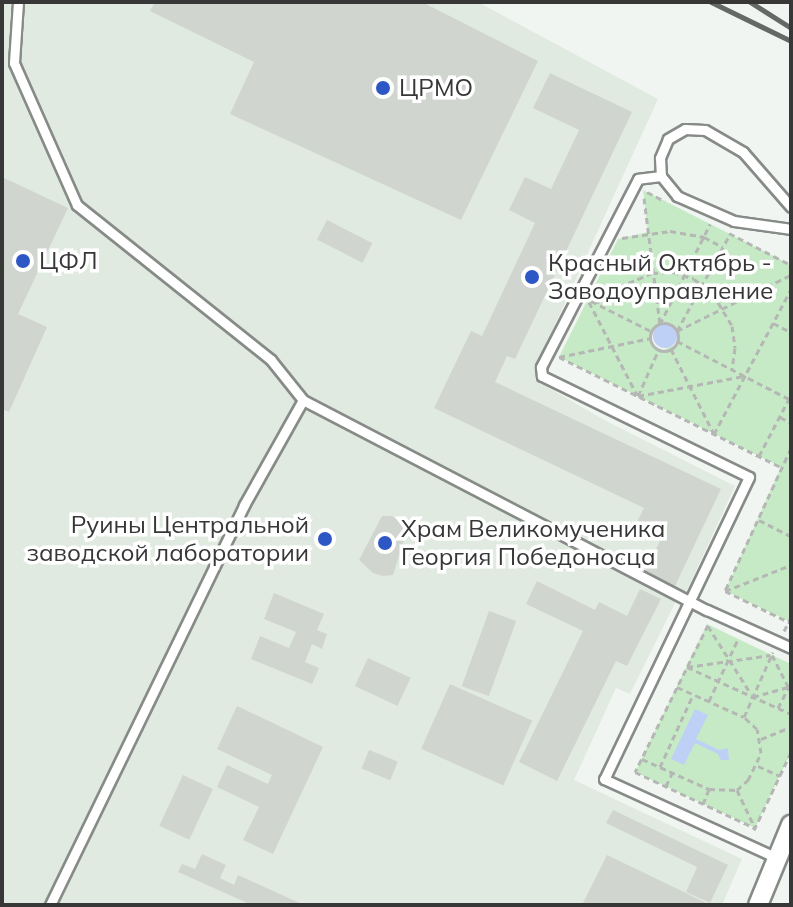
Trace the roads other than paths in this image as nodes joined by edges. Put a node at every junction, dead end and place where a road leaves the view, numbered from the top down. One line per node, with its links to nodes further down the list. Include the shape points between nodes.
1 (18, 2): 5 (lane, via 14,63 77,205 271,360)
2 (661, 176): 3 (lane, via 660,158 668,139 685,129 705,130 743,152); 4 (lane, via 677,196 734,221); 6 (lane, via 638,179 541,367 542,376 749,477)
3 (791, 207)
4 (791, 229)
5 (303, 400): 6 (lane); 10 (lane, via 244,505)
6 (690, 601): 7 (lane); 9 (lane, via 604,779)
7 (791, 648)
8 (791, 825): 9 (street)
9 (777, 858): 11 (street)
10 (50, 905)
11 (758, 905)

